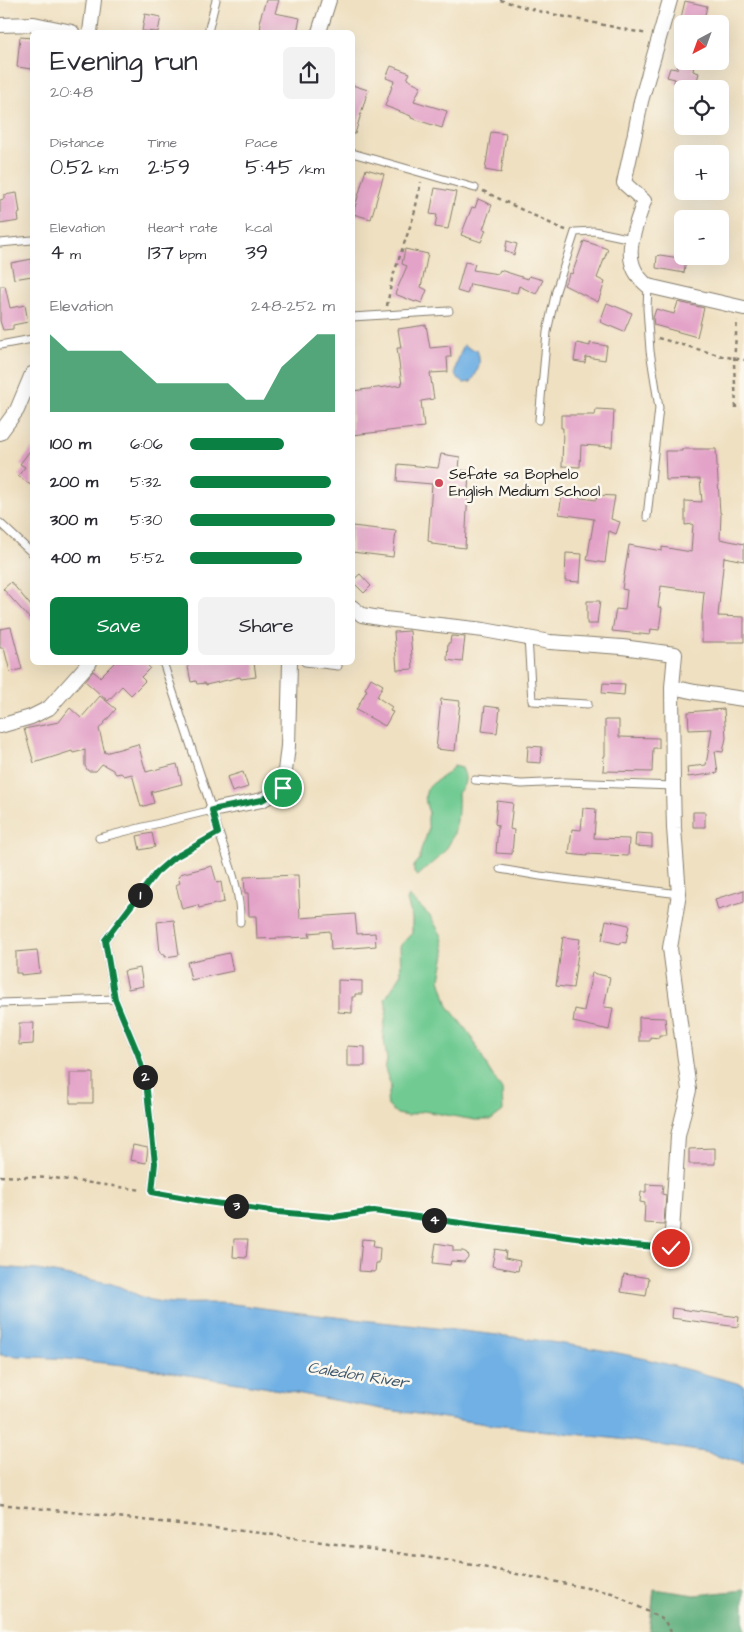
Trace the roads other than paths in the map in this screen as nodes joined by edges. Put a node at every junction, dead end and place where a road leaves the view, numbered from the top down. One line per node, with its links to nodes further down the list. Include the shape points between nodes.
1 (94, 0): 7 (street)
2 (216, 0): 8 (lane)
3 (329, 0): 9 (street)
4 (670, 0): 12 (street, via 641,101 624,183 644,201)
5 (0, 25): 6 (street, via 34,24)
6 (62, 30)
7 (90, 30)
8 (208, 30)
9 (320, 30)
10 (355, 154): 11 (lane)
11 (475, 188)
12 (632, 239): 15 (street, via 631,264 640,280); 22 (lane, via 594,230 575,232 547,332)
13 (30, 240): 14 (lane)
14 (0, 243)
15 (648, 286): 16 (street); 24 (lane, via 649,336 659,408)
16 (741, 307)
17 (449, 311): 18 (lane)
18 (355, 317)
19 (30, 338): 20 (lane)
20 (0, 345)
21 (30, 379): 23 (street, via 17,410)
22 (539, 420)
23 (0, 433)
24 (647, 517)
25 (0, 524): 26 (lane)
26 (30, 551)
27 (355, 610): 28 (street, via 362,615 385,619)
28 (528, 638): 34 (street, via 675,654); 36 (lane, via 532,701)
29 (87, 665): 37 (street, via 49,708)
30 (164, 665): 40 (lane)
31 (290, 665): 40 (street, via 288,746 283,788 262,800)
32 (330, 665): 33 (lane)
33 (338, 666)
34 (672, 688): 35 (street); 39 (street)
35 (744, 699)
36 (588, 704)
37 (0, 726)
38 (475, 780): 39 (lane, via 522,784 565,782)
39 (673, 786): 43 (street)
40 (212, 810): 41 (lane); 45 (lane, via 231,866)
41 (99, 838)
42 (500, 869): 43 (lane)
43 (680, 894): 49 (street, via 670,948 689,1090 678,1136)
44 (128, 910): 46 (lane, via 105,940)
45 (240, 922)
46 (115, 999): 47 (lane); 48 (lane, via 146,1082 155,1163)
47 (0, 1003)
48 (152, 1192)
49 (671, 1248)

